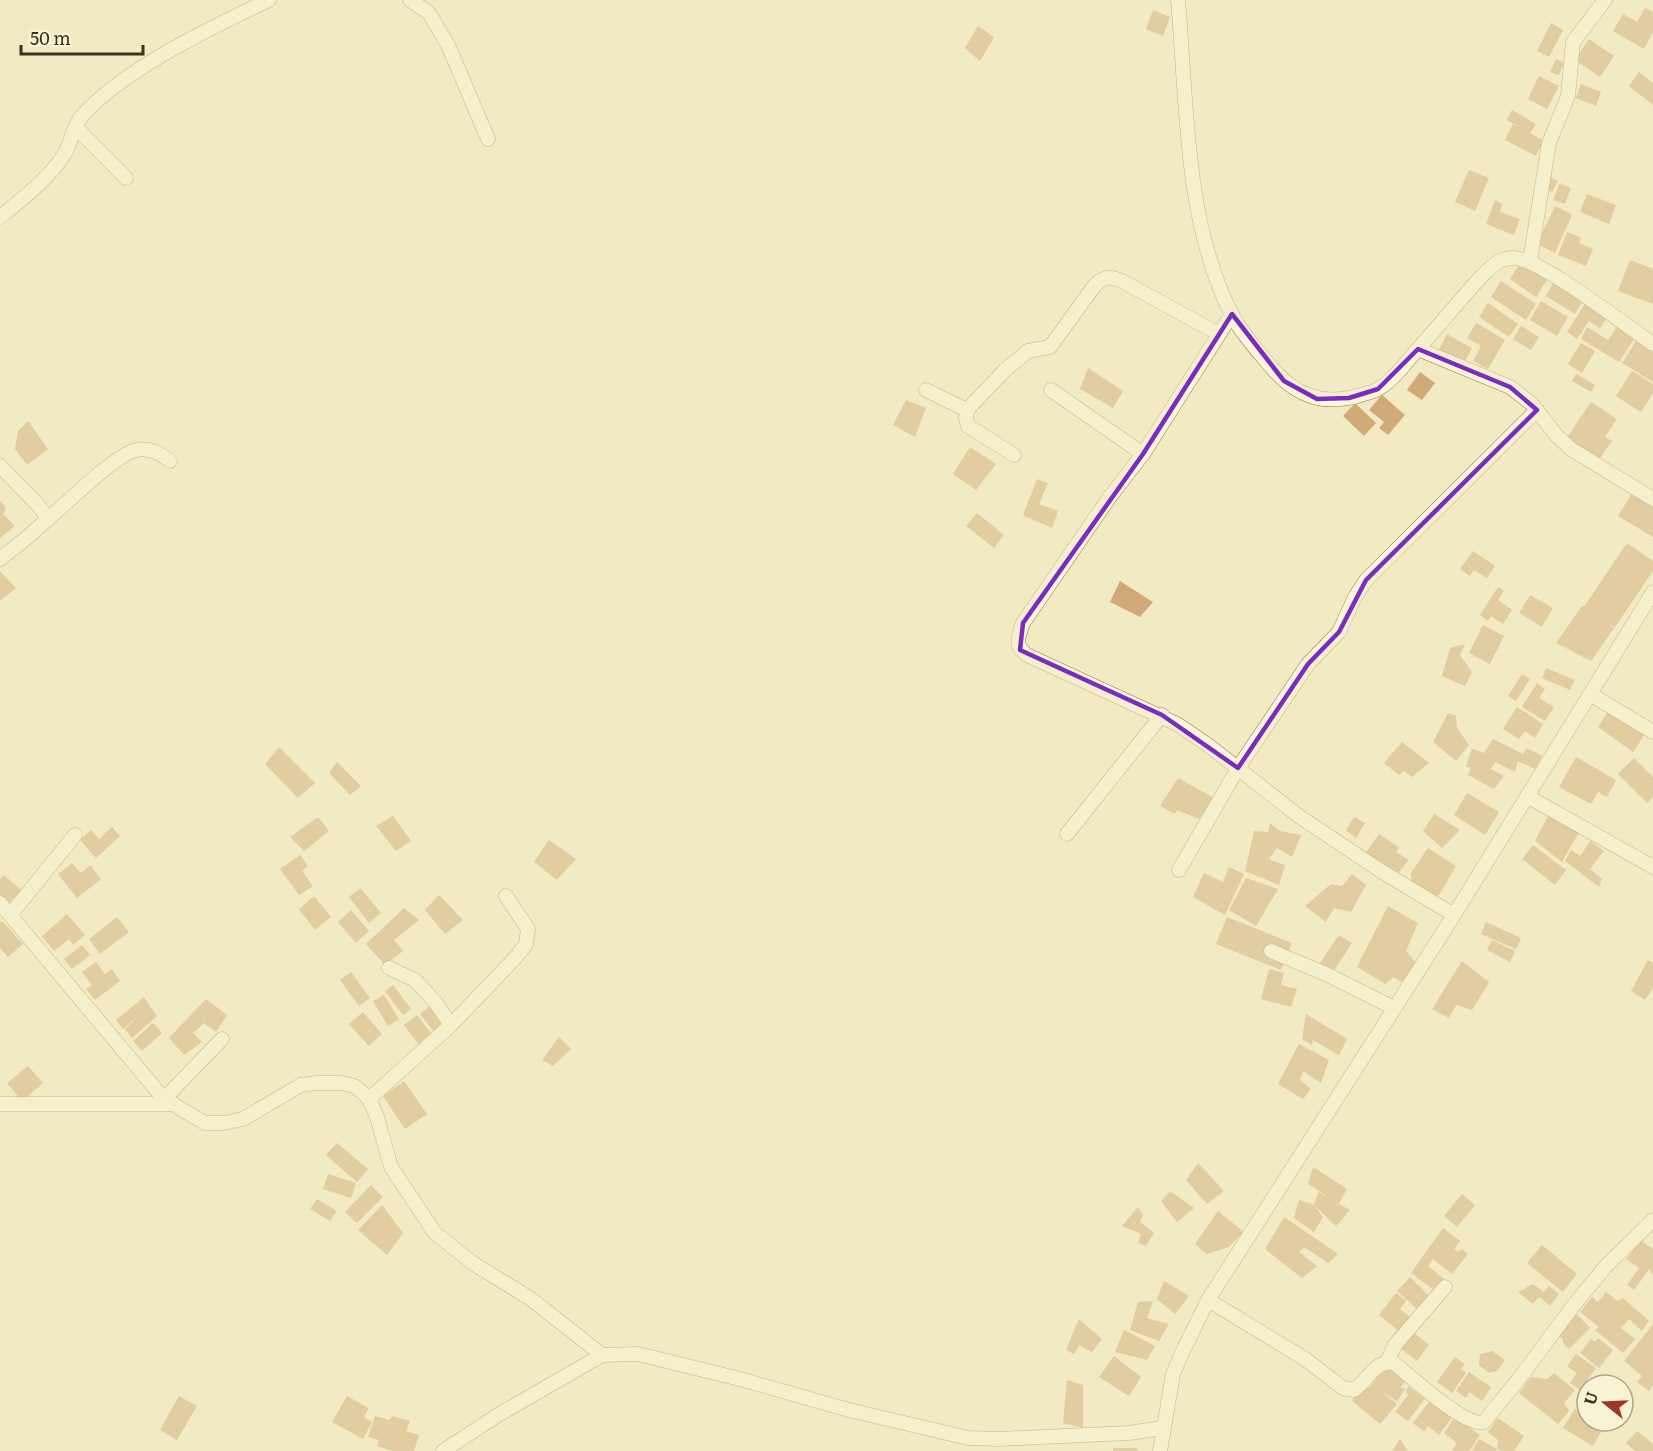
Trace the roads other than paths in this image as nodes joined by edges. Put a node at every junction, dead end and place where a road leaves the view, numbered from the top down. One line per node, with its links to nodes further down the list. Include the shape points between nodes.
1 (269, 0): 5 (street, via 188,42 118,85 80,118)
2 (410, 0): 6 (street, via 429,13 448,45)
3 (1178, 0): 10 (street, via 1196,195 1215,272)
4 (1605, 0): 9 (street, via 1573,42 1568,96 1549,143)
5 (76, 127): 7 (street); 8 (street, via 66,153 54,168)
6 (488, 139)
7 (126, 178)
8 (0, 218)
9 (1530, 261): 12 (street); 13 (street, via 1515,258 1495,264)
10 (1232, 314): 11 (street); 13 (street, via 1284,381 1317,399 1349,398 1378,389)
11 (1219, 334): 16 (street, via 1122,280 1102,278 1050,347 1028,351); 18 (street)
12 (1653, 344)
13 (1418, 349): 17 (street, via 1510,387)
14 (926, 390): 16 (street)
15 (1052, 390): 18 (street)
16 (967, 410): 19 (street, via 968,426)
17 (1537, 410): 22 (street, via 1571,449); 30 (street, via 1366,580 1339,632 1308,664)
18 (1143, 454): 28 (street, via 1023,623 1017,644 1027,655)
19 (1014, 455)
20 (170, 461): 23 (street, via 147,449 134,450)
21 (0, 466): 23 (street)
22 (1653, 499)
23 (48, 519): 24 (street)
24 (0, 559)
25 (1653, 592): 26 (street)
26 (1648, 611): 27 (street)
27 (1590, 693): 29 (street); 31 (street)
28 (1161, 715): 30 (street); 32 (street)
29 (1653, 732)
30 (1238, 768): 35 (street); 39 (street, via 1300,817)
31 (1527, 796): 34 (street); 39 (street)
32 (1067, 834)
33 (75, 835): 38 (street)
34 (1653, 867)
35 (1179, 870)
36 (506, 896): 43 (street, via 528,929 526,944)
37 (0, 903): 38 (street)
38 (11, 914): 46 (street)
39 (1454, 915): 42 (street)
40 (1271, 951): 42 (street)
41 (389, 968): 43 (street, via 415,980)
42 (1394, 1008): 50 (street)
43 (451, 1025): 45 (street)
44 (222, 1039): 46 (street)
45 (369, 1099): 46 (street, via 354,1086 342,1083 301,1085 243,1119 214,1123 205,1123); 51 (street, via 392,1167 435,1233 474,1264 531,1299)
46 (169, 1102): 47 (street)
47 (0, 1104)
48 (1653, 1220): 52 (street, via 1607,1265 1484,1422 1468,1420 1394,1363)
49 (1445, 1287): 52 (street, via 1395,1345)
50 (1208, 1300): 52 (street, via 1305,1359 1343,1388 1354,1390 1378,1365); 53 (street, via 1173,1374)
51 (602, 1355): 53 (street, via 638,1354 968,1438 1129,1433); 54 (street)
52 (1387, 1362)
53 (1162, 1428): 55 (street)
54 (443, 1451)
55 (1160, 1451)

